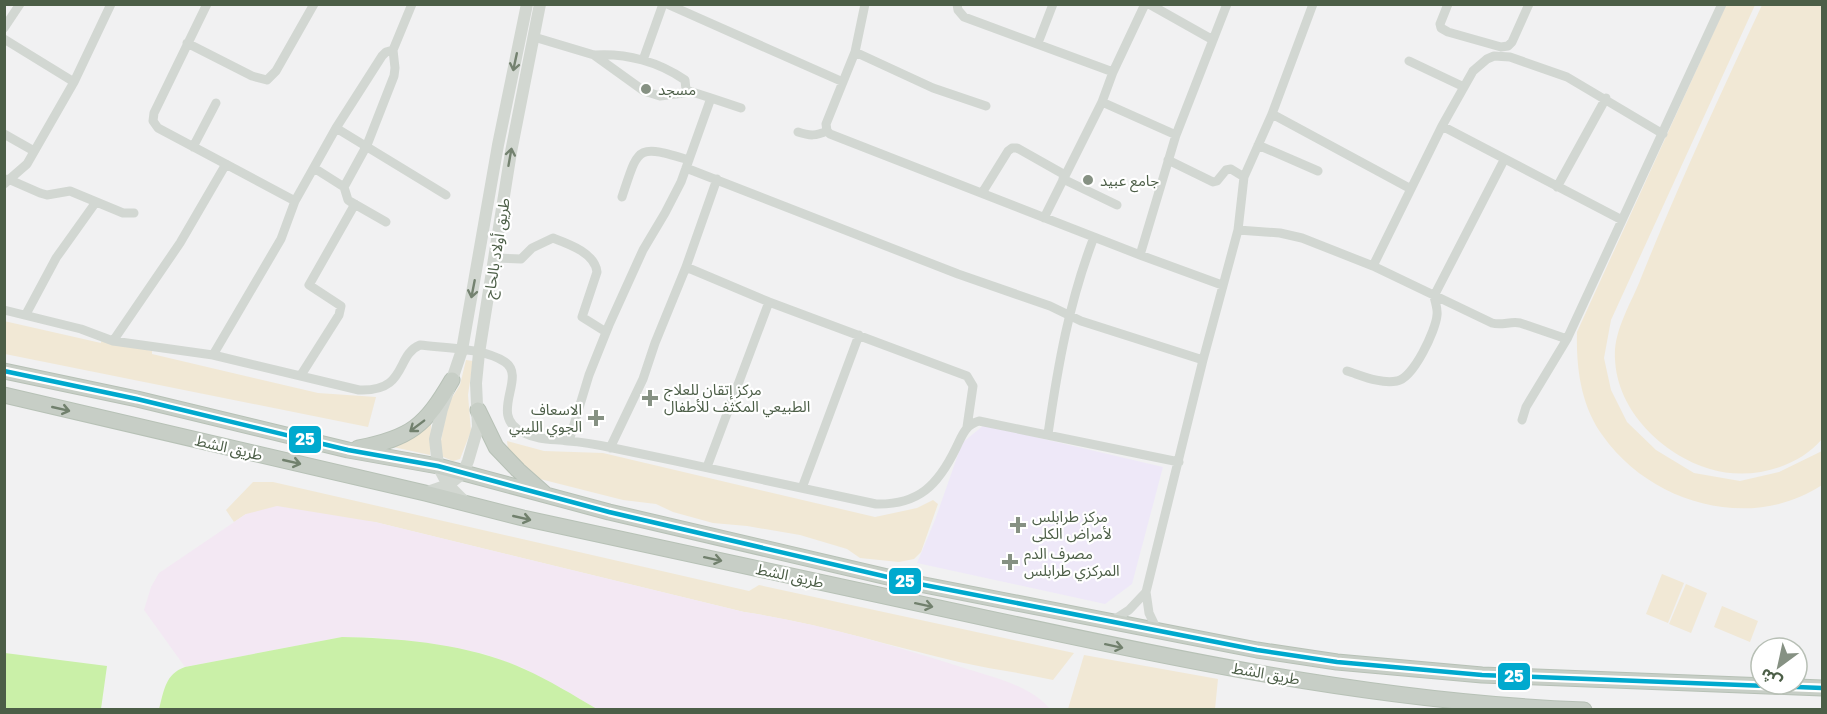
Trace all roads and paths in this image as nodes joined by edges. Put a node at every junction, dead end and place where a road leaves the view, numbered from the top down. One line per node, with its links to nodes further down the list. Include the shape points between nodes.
1 (20, 4): 19 (street)
2 (111, 4): 32 (street)
3 (207, 4): 23 (street)
4 (314, 4): 23 (street, via 267,80)
5 (412, 4): 25 (street)
6 (527, 4): 94 (main road, طريق أولاد بالحاج, one-way to 94)
7 (540, 4): 20 (main road, طريق أولاد بالحاج)
8 (665, 4): 29 (street); 33 (street)
9 (865, 4): 26 (street)
10 (957, 4): 24 (street, via 964,16)
11 (1053, 4): 24 (street)
12 (1147, 4): 22 (street); 31 (street)
13 (1227, 4): 22 (street)
14 (1313, 4): 42 (street)
15 (1448, 4): 16 (street, via 1441,28 1501,47 1512,42)
16 (1529, 4)
17 (1536, 4): 28 (street)
18 (1722, 4): 48 (street)
19 (4, 28)
20 (534, 37): 27 (street); 81 (main road, طريق أولاد بالحاج, one-way to 20)
21 (4, 39): 32 (street)
22 (1213, 40): 49 (street)
23 (187, 43): 52 (street, via 153,121 158,128)
24 (1038, 43): 31 (street)
25 (393, 50): 44 (street, via 382,56); 51 (street, via 394,76)
26 (855, 52): 33 (street); 40 (street, via 933,88)
27 (594, 55): 29 (street); 35 (street, via 644,91 660,96)
28 (1509, 57): 34 (street, via 1487,59 1473,71); 37 (street, via 1568,77)
29 (643, 60): 35 (street, via 686,80)
30 (1409, 62): 34 (street)
31 (1113, 72): 38 (street)
32 (74, 82): 53 (street)
33 (843, 82): 45 (street, via 826,124)
34 (1464, 87): 43 (street)
35 (686, 90): 36 (street)
36 (711, 98): 41 (street); 57 (street)
37 (1606, 98): 48 (street); 65 (street)
38 (1102, 102): 49 (street); 60 (street)
39 (216, 103): 52 (street)
40 (986, 106)
41 (741, 108)
42 (1272, 114): 50 (street); 66 (street)
43 (1442, 126): 55 (street); 66 (street)
44 (336, 128): 51 (street); 58 (street)
45 (827, 131): 46 (street, via 810,136); 67 (street)
46 (798, 132)
47 (4, 134): 53 (street)
48 (1663, 134): 76 (street)
49 (1176, 135): 54 (street)
50 (1258, 144): 59 (street); 61 (street)
51 (367, 145): 64 (street); 68 (street)
52 (193, 147): 56 (street)
53 (34, 151): 63 (street, via 20,172)
54 (1168, 160): 61 (street, via 1213,182 1231,169); 80 (street)
55 (1504, 160): 65 (street); 85 (street)
56 (226, 164): 70 (street); 93 (street, via 180,243)
57 (687, 164): 62 (street); 69 (street, via 654,150 645,152 634,163); 90 (street)
58 (314, 168): 64 (street); 70 (street)
59 (1318, 171)
60 (1064, 177): 67 (street, via 1012,148); 73 (street); 75 (street)
61 (1244, 177): 78 (street)
62 (717, 179): 83 (street); 89 (street)
63 (6, 182): 71 (street, via 47,195 70,191)
64 (344, 187): 72 (street, via 348,200)
65 (1557, 187): 76 (street)
66 (1411, 189): 82 (street)
67 (982, 194): 75 (street)
68 (446, 195)
69 (622, 197)
70 (295, 201): 96 (street, via 281,239)
71 (96, 202): 74 (street, via 123,213); 88 (street, via 56,258)
72 (355, 204): 77 (street); 100 (street, via 309,285 341,306)
73 (1117, 205)
74 (134, 213)
75 (1044, 218): 79 (street)
76 (1622, 220): 92 (street)
77 (386, 222)
78 (1238, 230): 82 (street, via 1302,238); 84 (street)
79 (1094, 237): 80 (street); 89 (street)
80 (1140, 255): 84 (street)
81 (494, 258): 90 (street, via 521,259 532,248 554,238 590,256 596,265 596,277 582,317); 95 (main road, طريق أولاد بالحاج)
82 (1373, 266): 85 (street)
83 (686, 267): 86 (street); 108 (street)
84 (1222, 285): 97 (street)
85 (1434, 296): 92 (street, via 1492,323 1513,321); 99 (street, via 1434,331 1409,374 1400,381 1384,381)
86 (769, 302): 91 (street); 112 (street)
87 (4, 310): 88 (street)
88 (26, 314): 93 (street)
89 (1068, 315): 97 (street); 106 (street)
90 (606, 332): 107 (street)
91 (859, 335): 105 (street, via 970,379 973,390); 115 (street)
92 (1567, 339): 104 (street)
93 (113, 341): 96 (street)
94 (462, 350): 95 (street); 100 (street, via 415,347 391,382 370,390); 101 (main road, طريق أولاد بالحاج)
95 (479, 352): 103 (main road, طريق أولاد بالحاج); 107 (street, via 502,360 512,370 507,408 515,428 538,439)
96 (213, 355): 100 (street)
97 (1203, 360): 110 (street)
98 (4, 371): 109 (highway, طريق الشط)
99 (1347, 371)
100 (301, 375)
101 (452, 380): 109 (highway, one-way to 109, via 431,414 413,430 385,443); 111 (main road, طريق أولاد بالحاج, via 435,439)
102 (4, 395): 116 (highway, طريق الشط, one-way to 116)
103 (478, 411): 113 (main road, طريق أولاد بالحاج, via 474,445); 117 (highway, via 496,447)
104 (1522, 420)
105 (967, 427): 106 (street, via 984,420); 115 (street, via 939,479 908,500 876,504)
106 (1048, 434): 110 (street)
107 (568, 441): 108 (street)
108 (610, 448): 112 (street)
109 (348, 450): 111 (highway, طريق الشط)
110 (1179, 462): 119 (street)
111 (438, 466): 113 (highway, طريق الشط); 114 (main road, طريق أولاد بالحاج)
112 (707, 467): 115 (street)
113 (463, 473): 114 (main road, طريق أولاد بالحاج); 117 (highway, طريق الشط)
114 (448, 485): 116 (main road, طريق أولاد بالحاج); 118 (main road, طريق أولاد بالحاج)
115 (802, 488)
116 (425, 493): 118 (highway, طريق الشط)
117 (548, 497): 120 (highway, طريق الشط, via 909,582)
118 (466, 504): 123 (highway, طريق الشط, one-way to 123, via 1162,656 1403,694)
119 (1146, 592): 120 (street); 121 (street, via 1149,613)
120 (1108, 622): 121 (highway, طريق الشط)
121 (1158, 632): 122 (highway, طريق الشط, via 1337,663 1407,670)
122 (1822, 688)
123 (1584, 710)

